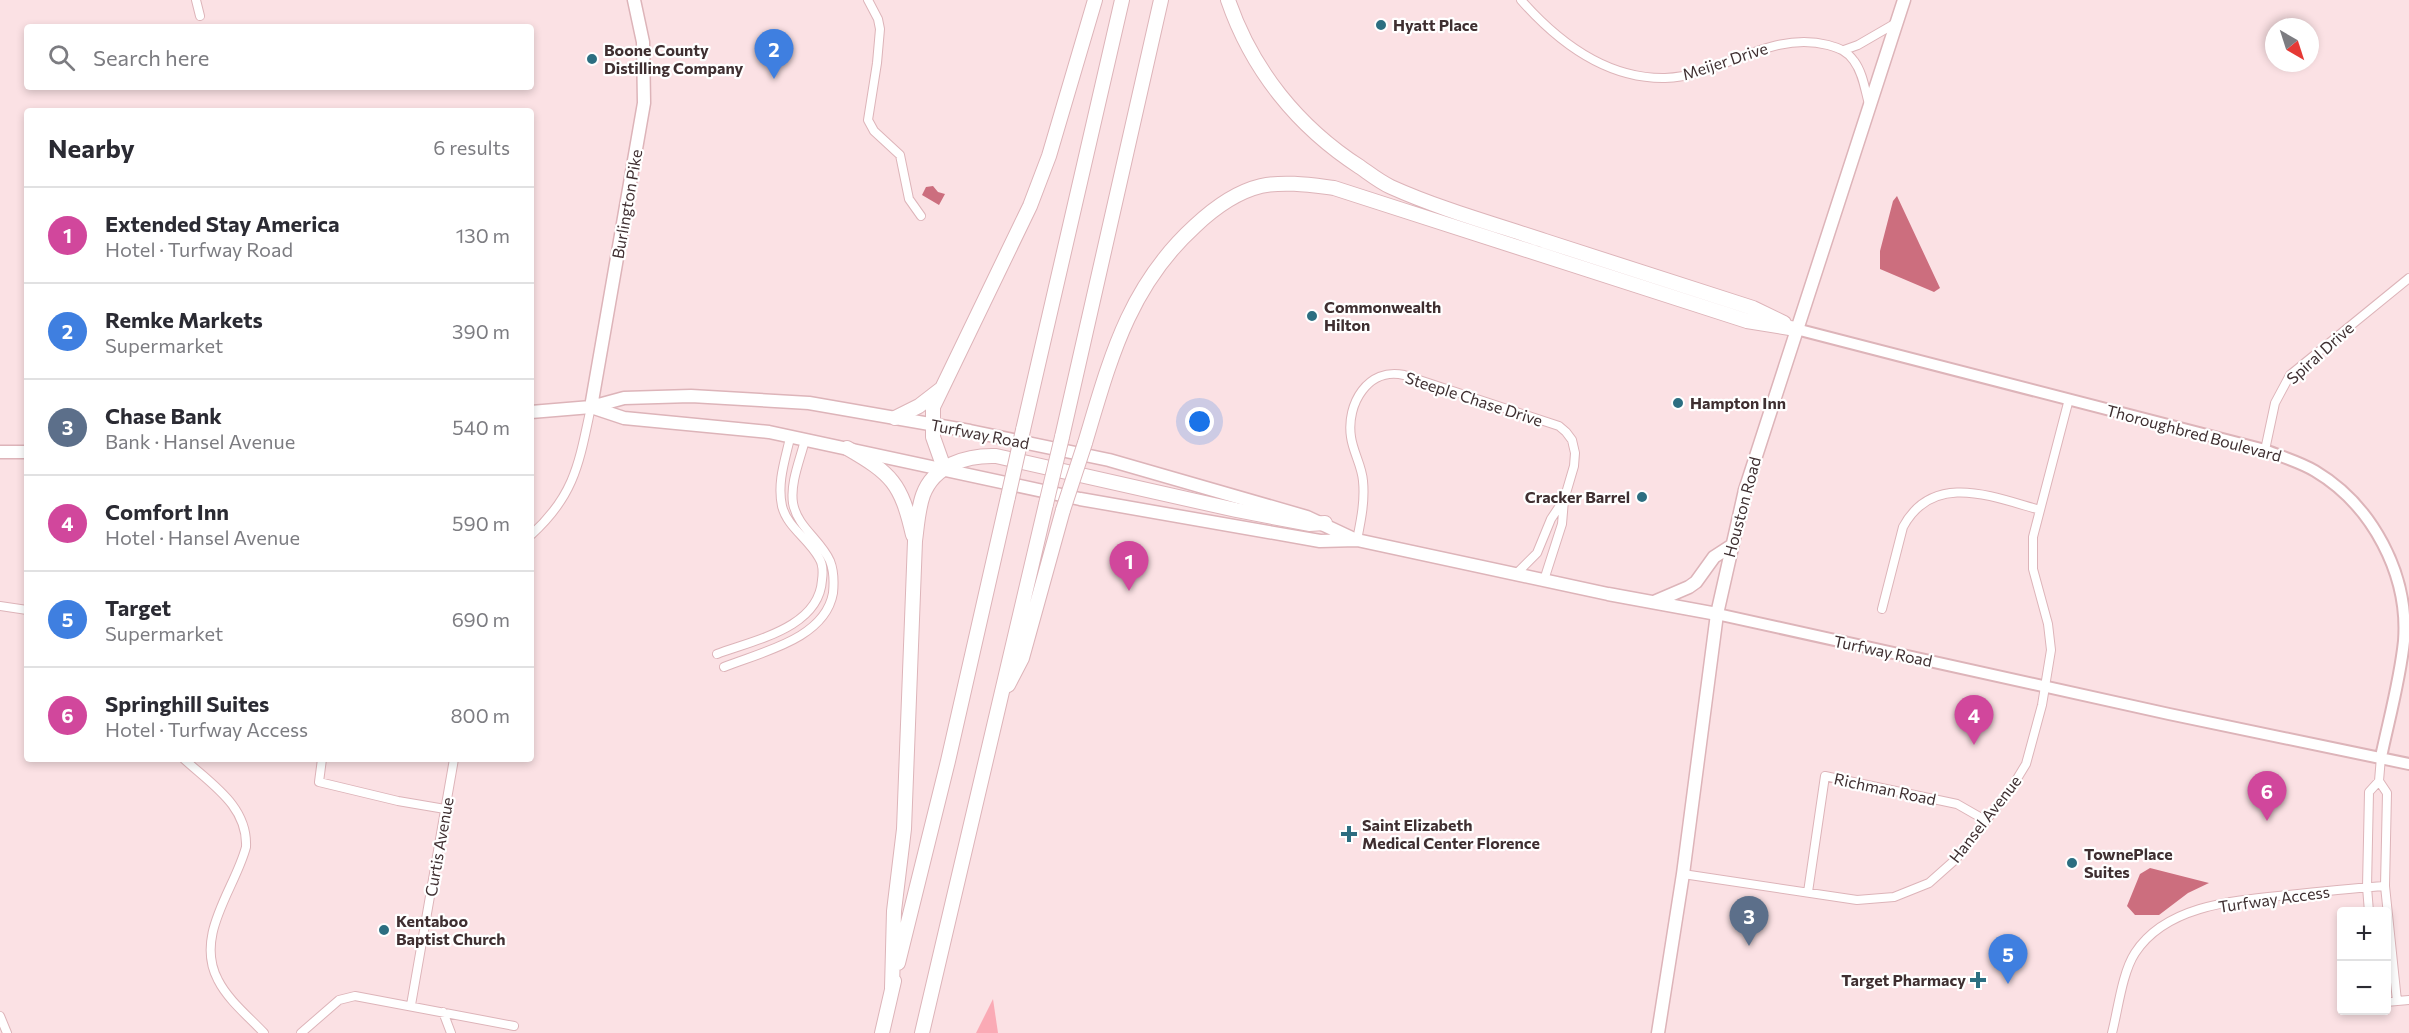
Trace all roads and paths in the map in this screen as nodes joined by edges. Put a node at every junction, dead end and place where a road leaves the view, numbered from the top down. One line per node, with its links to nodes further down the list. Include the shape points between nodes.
1 (196, 0): 10 (street)
2 (634, 0): 19 (main road, Burlington Pike, via 643,42 644,103)
3 (868, 0): 14 (street, via 880,29 868,120 900,155 909,199)
4 (1095, 0): 17 (highway, via 1049,156 1030,206)
5 (1122, 0): 61 (highway, bridge, via 948,761)
6 (1161, 0): 47 (highway, bridge)
7 (1228, 0): 16 (highway, via 1237,28 1283,100 1346,158 1390,186 1463,214 1753,308)
8 (1521, 0): 12 (street, Meijer Drive, via 1546,27 1585,55 1607,67 1640,76 1692,74 1791,42)
9 (1904, 0): 11 (main road, Houston Road)
10 (200, 16)
11 (1896, 23): 12 (street); 13 (main road, Houston Road)
12 (1844, 50): 13 (street, via 1860,72)
13 (1869, 104): 16 (main road, Houston Road)
14 (921, 216)
15 (2409, 278): 26 (street, Spiral Drive, via 2290,375 2275,403)
16 (1797, 328): 18 (main road, Thoroughbred Boulevard); 36 (main road, Houston Road, via 1744,490); 47 (highway, bridge, via 1748,321 1334,188 1295,183 1261,186 1231,199 1182,237 1138,294 1114,347 1022,658)
17 (943, 388): 21 (highway); 22 (highway, via 933,407)
18 (2068, 399): 26 (main road, Thoroughbred Boulevard); 31 (street, Hansel Avenue)
19 (591, 407): 20 (main road, Turfway Road); 21 (main road, Turfway Road, via 624,398 691,396 809,403); 23 (main road, Turfway Road, via 624,418 769,432); 33 (street, via 571,484)
20 (534, 412)
21 (895, 418): 22 (main road, Turfway Road)
22 (932, 424): 29 (highway); 32 (main road, Turfway Road, via 1109,460)
23 (790, 438): 24 (main road, Turfway Road); 44 (street, via 782,474 783,507 821,561 822,587 812,608 791,626)
24 (805, 440): 25 (main road, Turfway Road); 45 (street, via 793,501 799,519 831,561 831,602 825,616 801,636)
25 (847, 448): 29 (main road, Turfway Road); 35 (highway, via 891,478 909,515)
26 (2265, 450): 48 (main road, Thoroughbred Boulevard, via 2315,471 2334,484 2367,517 2390,555 2403,600 2404,640)
27 (0, 452): 28 (main road)
28 (24, 452)
29 (944, 468): 32 (highway, via 977,456 996,456 1236,510 1309,524); 34 (main road, Turfway Road, via 1080,499 1320,542); 35 (highway, via 923,495)
30 (1564, 500): 34 (street, Steeple Chase Drive, via 1575,453 1572,440 1558,426 1392,372 1364,387 1351,419 1350,434 1363,477); 37 (street, Steeple Chase Drive, via 1551,519 1538,554); 38 (street, Steeple Chase Drive, via 1562,524)
31 (2040, 510): 41 (street, via 1963,492 1929,500 1903,527); 46 (street, Hansel Avenue, via 2033,537 2033,569 2051,639)
32 (1325, 523): 34 (main road, Turfway Road)
33 (534, 532)
34 (1358, 540): 37 (main road, Turfway Road)
35 (915, 541): 61 (highway, via 904,828 894,911)
36 (1731, 546): 39 (main road, via 1714,557 1696,582); 43 (main road, Houston Road)
37 (1516, 574): 38 (main road, Turfway Road)
38 (1544, 580): 39 (main road, Turfway Road)
39 (1653, 602): 43 (main road, Turfway Road)
40 (0, 606): 42 (street)
41 (1882, 609)
42 (24, 610)
43 (1717, 614): 46 (main road, Turfway Road); 56 (main road, Houston Road)
44 (717, 654)
45 (724, 667)
46 (2046, 686): 48 (main road, Turfway Road); 55 (street, Hansel Avenue, via 2026,764)
47 (998, 703): 74 (highway)
48 (2381, 758): 52 (main road, Turfway Road); 53 (street)
49 (187, 762): 70 (street, via 230,800 244,822 246,847 215,925 211,952 218,981)
50 (322, 762): 54 (street, via 319,782)
51 (454, 762): 54 (street, Curtis Avenue)
52 (2409, 764)
53 (2379, 782): 57 (street, via 2387,793); 58 (street, via 2369,792)
54 (446, 809): 65 (street, Curtis Avenue)
55 (1986, 820): 59 (street, Hansel Avenue, via 1951,864 1919,888 1872,900); 59 (street, Richman Road, via 1957,804 1825,776)
56 (1683, 874): 59 (street, Hansel Avenue); 75 (main road, Houston Road)
57 (2385, 886): 58 (street, Turfway Access); 63 (street)
58 (2367, 887): 60 (street); 76 (street, Turfway Access, via 2232,901 2183,915 2149,935 2133,955)
59 (1808, 892)
60 (2369, 907)
61 (892, 988): 73 (highway)
62 (2409, 1000): 63 (street)
63 (2397, 1001): 64 (street)
64 (2391, 1002)
65 (411, 1005): 66 (street); 71 (street, via 345,997)
66 (443, 1012): 68 (street); 72 (street)
67 (0, 1016): 69 (street)
68 (514, 1026)
69 (7, 1033)
70 (264, 1033)
71 (301, 1033)
72 (451, 1033)
73 (882, 1033)
74 (922, 1033)
75 (1658, 1033)
76 (2112, 1033)

